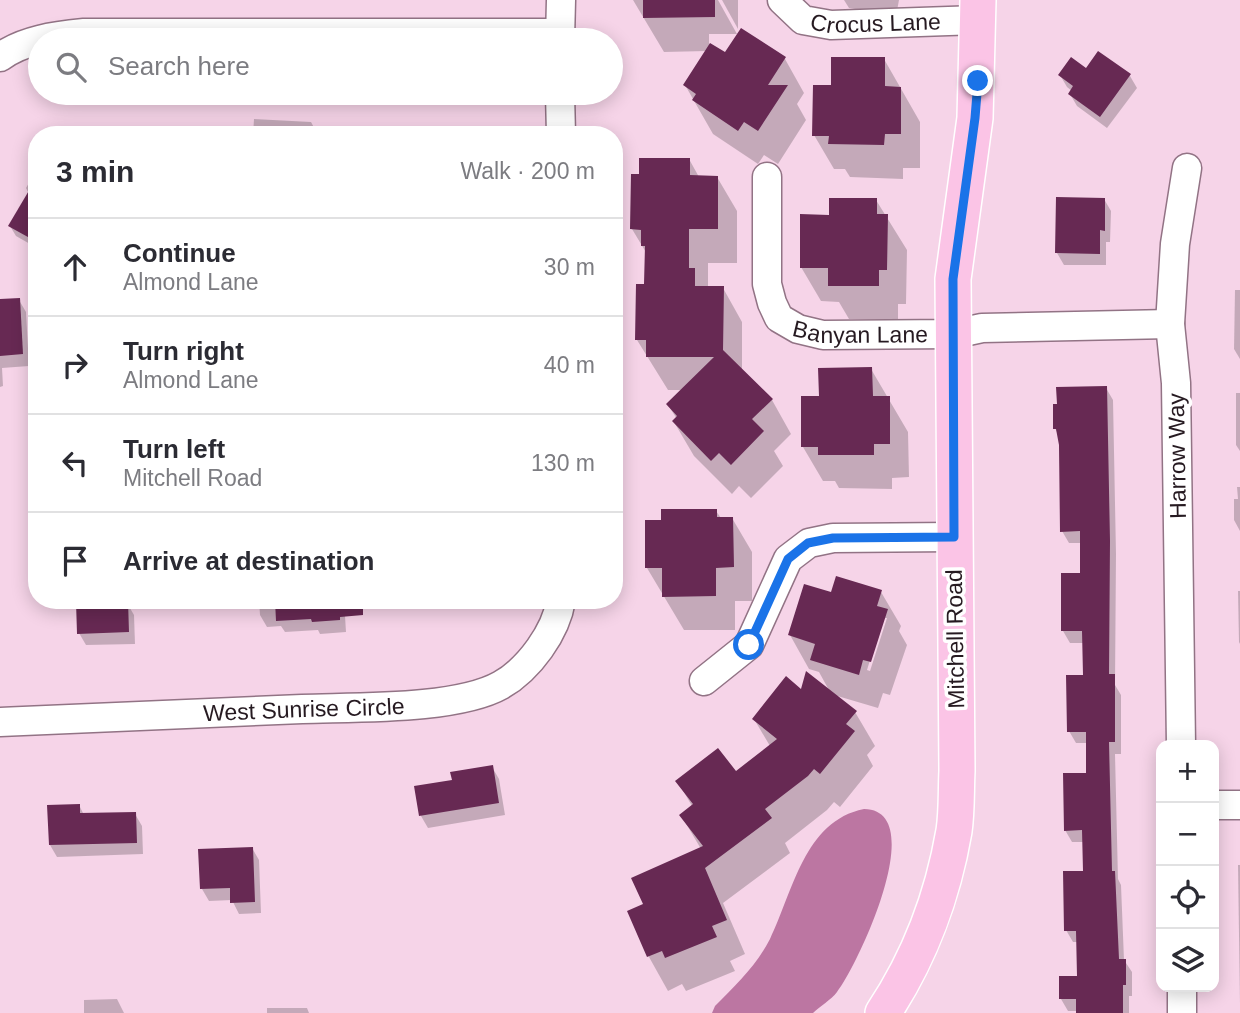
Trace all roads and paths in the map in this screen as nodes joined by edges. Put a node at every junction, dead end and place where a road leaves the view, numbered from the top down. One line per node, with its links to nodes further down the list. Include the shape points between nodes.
1 (561, 0): 4 (street)
2 (782, 0): 3 (street, Crocus Lane, via 803,20 831,25)
3 (978, 10): 12 (main road, Mitchell Road, via 975,118 953,279)
4 (560, 28)
5 (28, 44): 6 (street)
6 (0, 57)
7 (560, 105): 8 (street)
8 (561, 126)
9 (1187, 168): 11 (street, Harrow Way, via 1175,244)
10 (767, 177): 12 (street, Banyan Lane, via 767,284 779,318 823,335)
11 (1170, 324): 12 (street, Banyan Lane, via 982,328); 17 (street, Harrow Way, via 1176,383)
12 (954, 334): 13 (main road, Mitchell Road)
13 (954, 537): 15 (street, via 833,538 808,543 788,559 749,645); 21 (main road, Mitchell Road, via 954,829 941,887 917,953)
14 (557, 609): 16 (street, West Sunrise Circle, via 527,664 501,685 469,698)
15 (704, 681)
16 (0, 722)
17 (1181, 740)
18 (1219, 805): 19 (street)
19 (1240, 805)
20 (1182, 992): 22 (street)
21 (883, 1013)
22 (1182, 1013)

